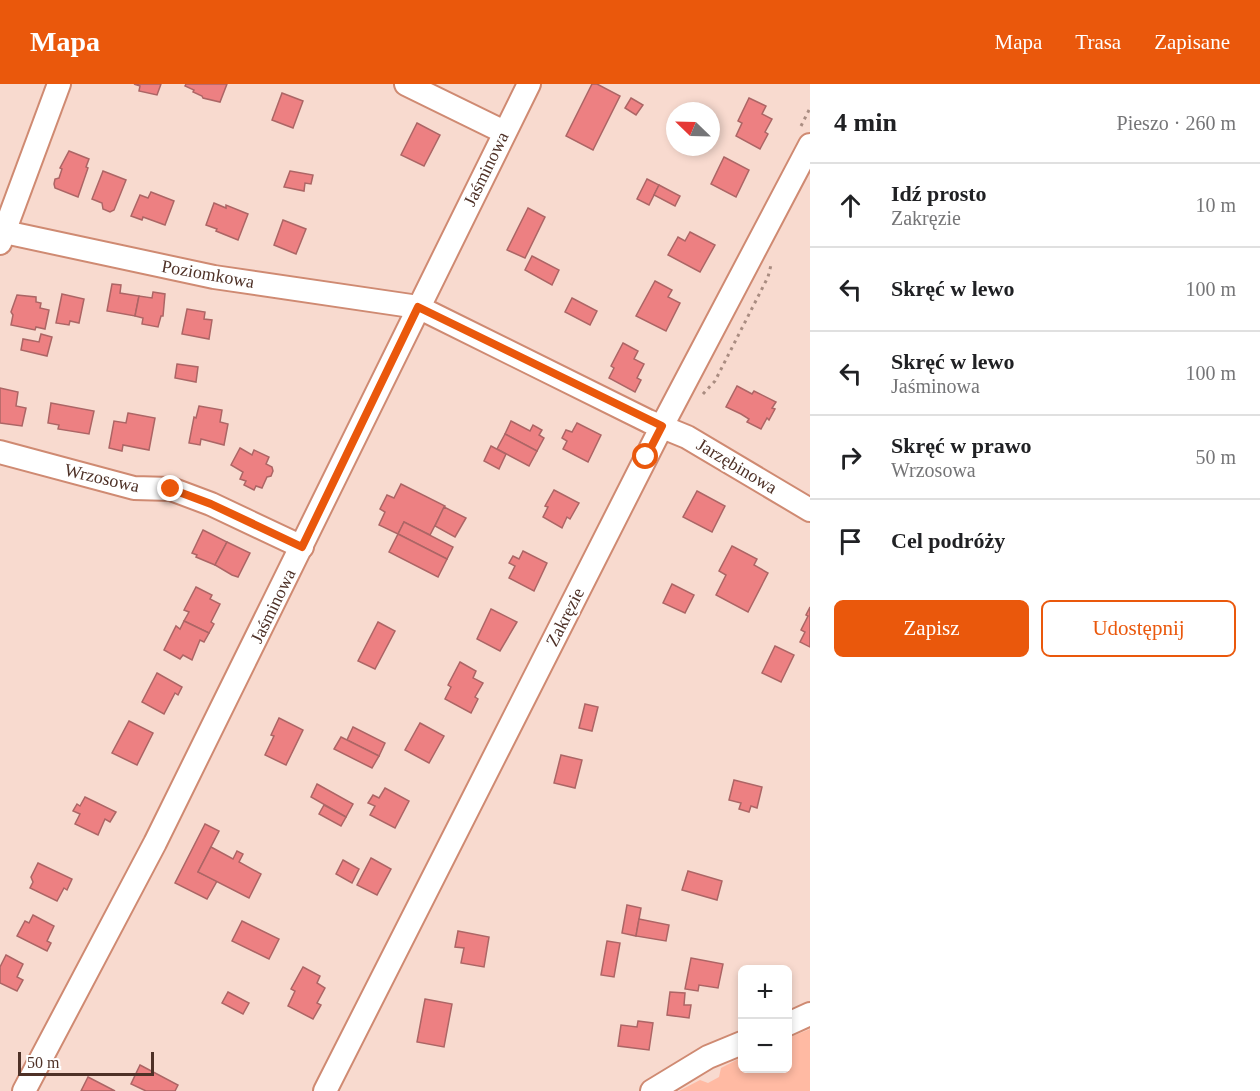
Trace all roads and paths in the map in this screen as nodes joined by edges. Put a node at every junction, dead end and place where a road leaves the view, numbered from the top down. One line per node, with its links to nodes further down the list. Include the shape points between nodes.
1 (59, 84): 6 (street)
2 (406, 84): 4 (street)
3 (529, 84): 4 (street, Jaśminowa)
4 (504, 132): 8 (street, Jaśminowa)
5 (810, 145): 10 (street, Zakręzie)
6 (1, 235): 8 (street, Poziomkowa, via 214,278)
7 (773, 255): 9 (path, via 768,277 715,381)
8 (418, 307): 10 (street, Poziomkowa); 13 (street, Jaśminowa)
9 (700, 396)
10 (662, 426): 12 (street, Jarzębinowa); 18 (street, Zakręzie)
11 (0, 452): 13 (street, Wrzosowa, via 134,488 171,489)
12 (810, 510)
13 (302, 547): 17 (street, Jaśminowa, via 155,843)
14 (810, 1014): 15 (street)
15 (792, 1022)
16 (738, 1045): 19 (street, via 708,1057)
17 (24, 1091)
18 (325, 1091)
19 (652, 1091)

